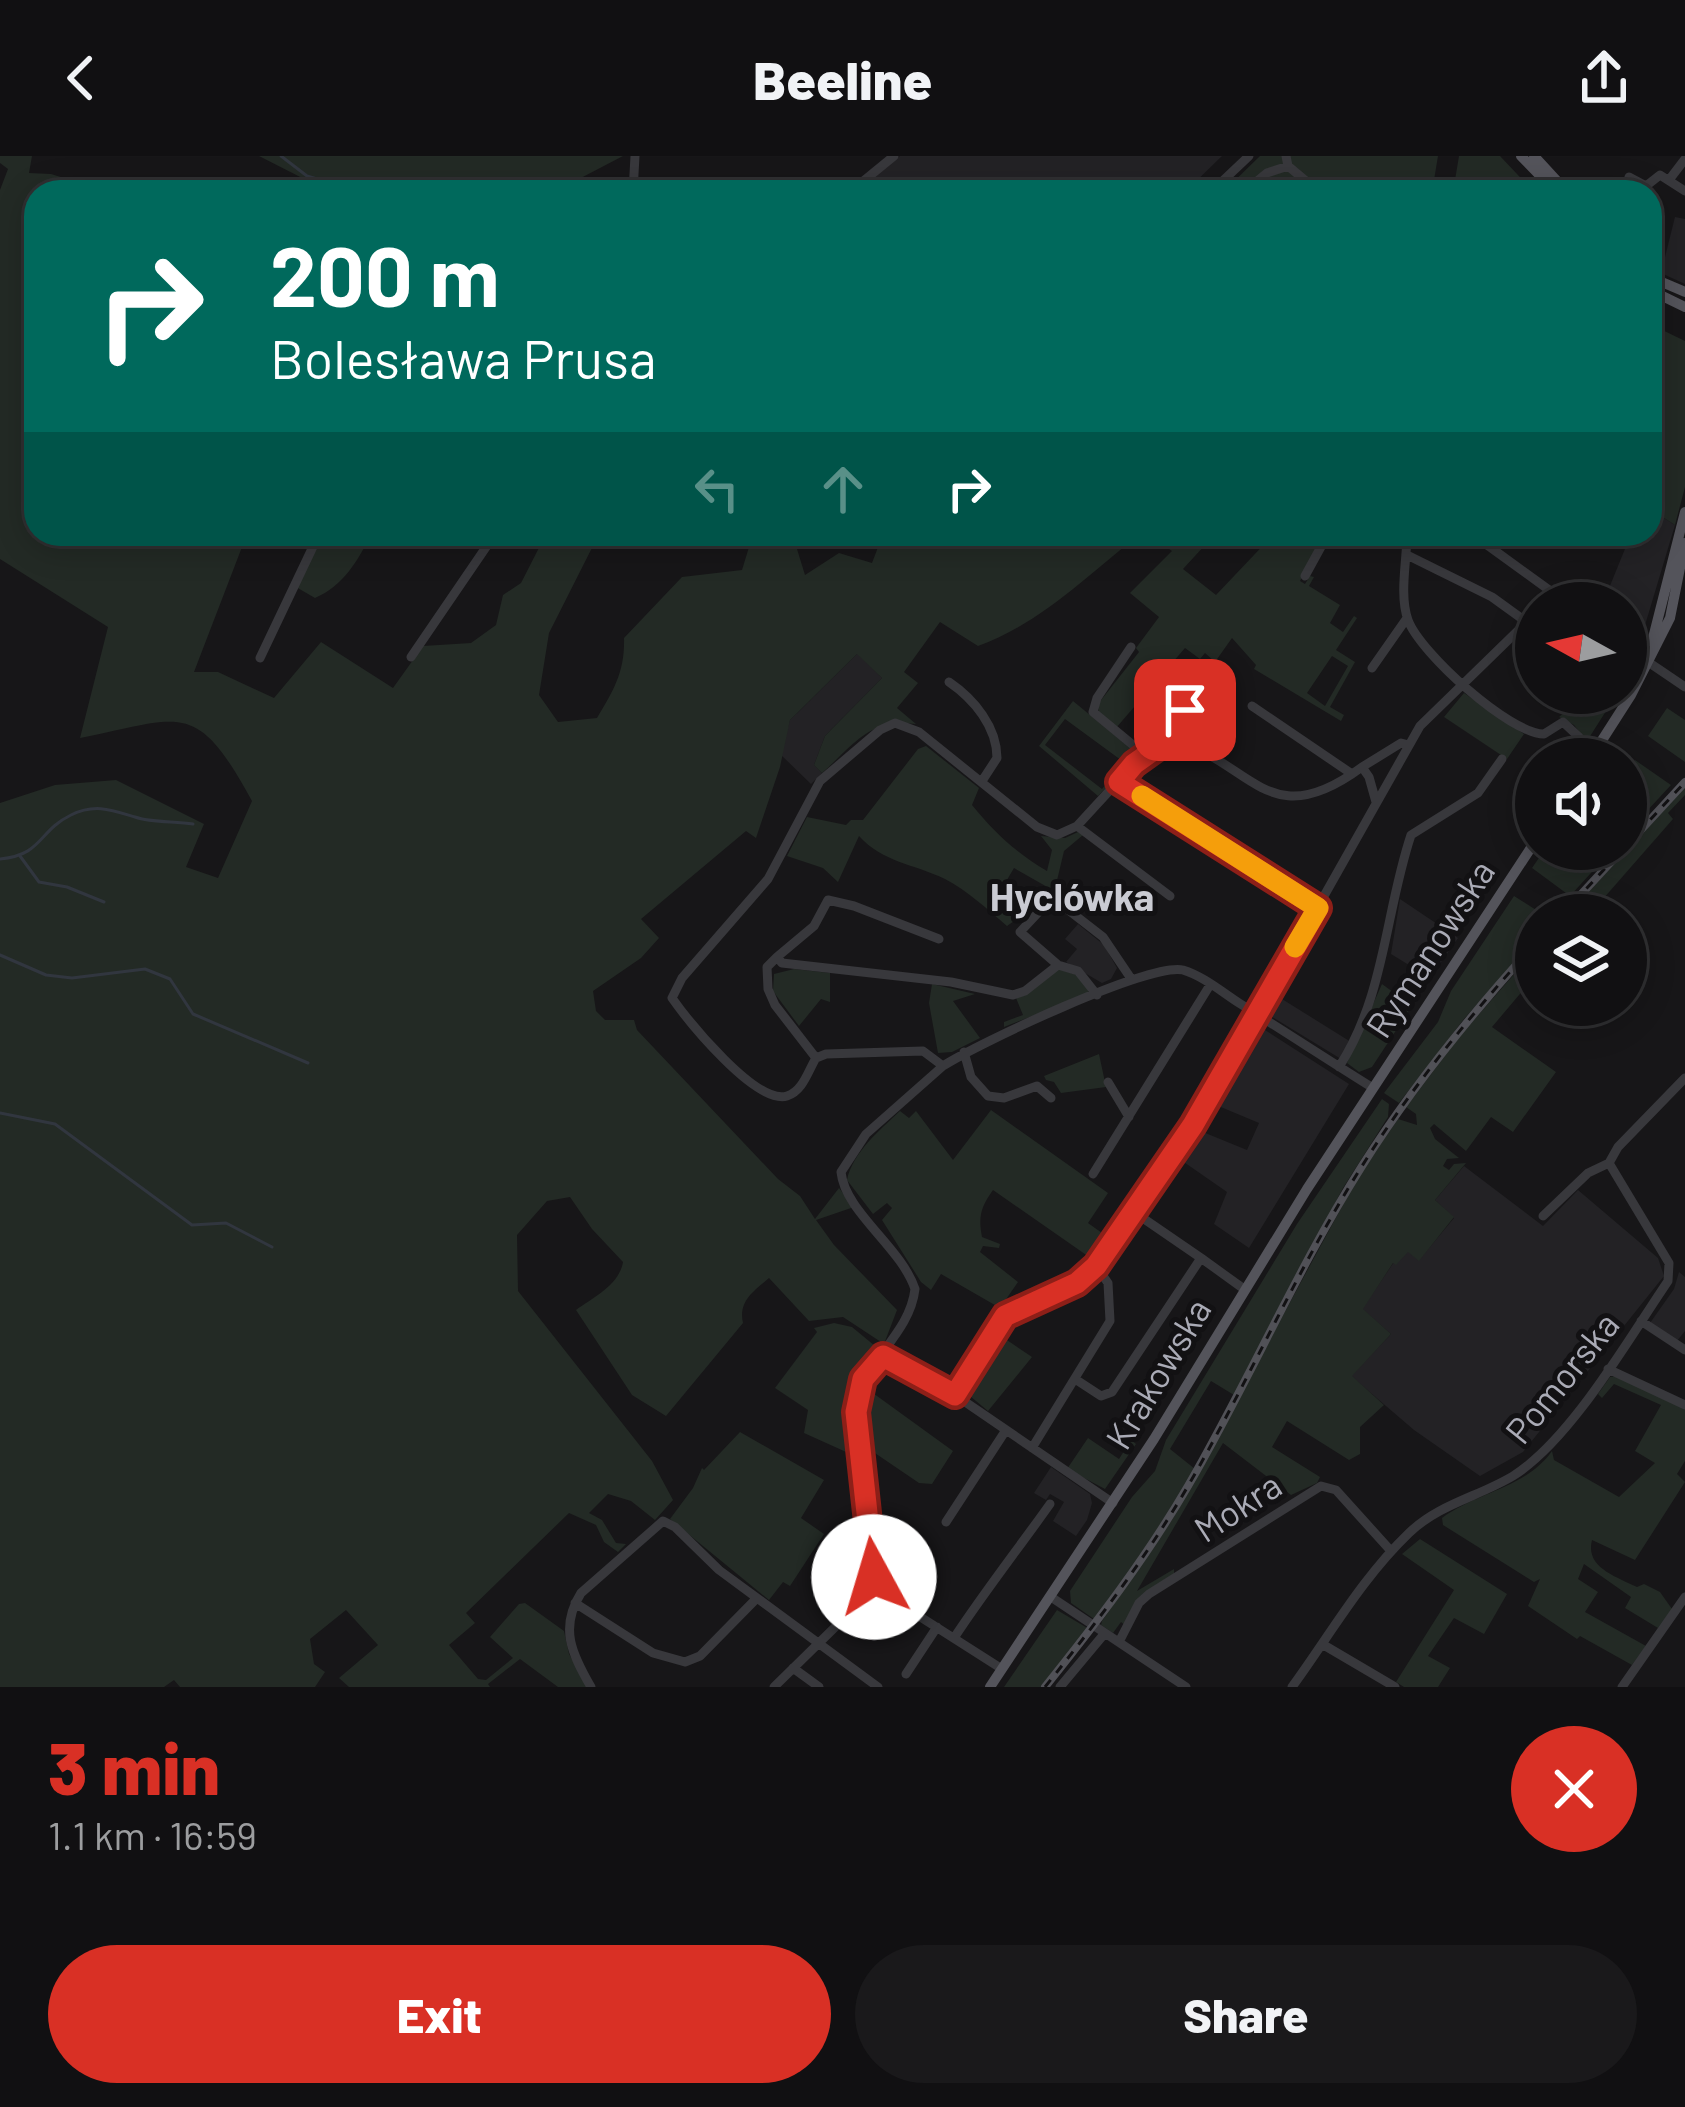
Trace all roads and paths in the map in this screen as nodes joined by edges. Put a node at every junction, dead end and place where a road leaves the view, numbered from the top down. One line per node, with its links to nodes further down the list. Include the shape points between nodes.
1 (894, 156): 8 (street)
2 (1249, 156): 9 (street)
3 (1521, 156): 11 (main road)
4 (1534, 156): 12 (main road)
5 (1685, 159): 15 (street)
6 (1287, 161): 10 (street)
7 (1629, 177): 13 (street)
8 (865, 180)
9 (1224, 180)
10 (1259, 180)
11 (1544, 180)
12 (1556, 180)
13 (1635, 180)
14 (1654, 180): 15 (street)
15 (1670, 180): 16 (street)
16 (1685, 191)
17 (1685, 512): 33 (main road)
18 (1685, 543): 33 (main road, via 1670,618)
19 (313, 546): 32 (street)
20 (487, 546): 31 (street)
21 (1321, 546): 25 (street)
22 (1407, 546): 24 (street)
23 (1488, 546): 26 (street)
24 (1407, 555): 27 (street); 28 (street)
25 (1305, 576)
26 (1538, 582)
27 (1515, 613)
28 (1407, 618): 34 (street); 37 (street)
29 (1515, 634): 37 (street)
30 (1131, 647): 43 (street, via 1094,712)
31 (411, 657)
32 (260, 658)
33 (1647, 663): 38 (street)
34 (1372, 668)
35 (1214, 671): 41 (street)
36 (949, 682): 46 (street, via 979,710 995,741 997,758)
37 (1460, 685): 40 (street, via 1528,732 1544,734 1563,722); 42 (street)
38 (1685, 687)
39 (1252, 706): 45 (street)
40 (1580, 738)
41 (1169, 739): 43 (street); 45 (street, via 1286,797)
42 (1409, 745): 45 (street); 48 (street)
43 (1145, 755): 47 (street)
44 (1502, 759): 63 (street, via 1478,793 1411,835 1372,999)
45 (1357, 771): 48 (street, via 1371,780)
46 (982, 781): 49 (street, via 1047,833); 61 (street, via 919,732 895,723 880,730 820,781 768,878 682,978 672,998 753,1088 791,1095)
47 (1119, 782): 49 (street); 52 (street)
48 (1377, 804): 52 (street)
49 (1077, 826): 51 (street)
50 (1516, 870): 66 (main road, Rymanowska)
51 (1170, 896)
52 (1318, 908): 59 (street)
53 (939, 939): 54 (street, via 828,900 814,926)
54 (777, 957): 55 (street, via 1007,995 1025,992); 61 (street, via 767,967 768,989)
55 (1058, 965): 56 (street, via 1020,932 1052,900 1103,937); 58 (street, via 1078,970)
56 (1132, 980): 57 (street, via 1166,969); 58 (street)
57 (1210, 985): 59 (street); 68 (street)
58 (1097, 995): 60 (street)
59 (1256, 1013): 63 (street); 71 (street)
60 (964, 1052): 62 (street); 67 (street, via 971,1077 995,1100 1037,1086)
61 (816, 1058): 62 (street, via 923,1051)
62 (943, 1066): 78 (street, via 844,1163 846,1191 913,1281 912,1304)
63 (1339, 1067): 66 (street)
64 (1685, 1078): 69 (street)
65 (1108, 1082): 68 (street)
66 (1372, 1088): 75 (main road, Krakowska)
67 (1051, 1098)
68 (1129, 1117): 70 (street)
69 (1609, 1163): 72 (street); 76 (street, Pomorska, via 1669,1263 1668,1280)
70 (1093, 1174)
71 (1134, 1212): 73 (street); 74 (street)
72 (1543, 1216)
73 (1201, 1258): 75 (street); 80 (street, via 1112,1392 1101,1396)
74 (1096, 1266): 80 (street, via 1108,1283 1111,1315); 81 (street, via 1005,1316)
75 (1244, 1289): 85 (main road, Krakowska)
76 (1641, 1321): 77 (street); 79 (street, Pomorska)
77 (1685, 1349)
78 (883, 1356): 81 (street); 89 (street, via 863,1379 856,1412)
79 (1608, 1369): 82 (street); 88 (street, Pomorska, via 1533,1460 1432,1515)
80 (1075, 1379): 84 (street)
81 (955, 1395): 83 (street)
82 (1685, 1405)
83 (1006, 1430): 84 (street); 87 (street)
84 (1032, 1448): 85 (street)
85 (1113, 1503): 90 (main road, Krakowska)
86 (1051, 1504): 96 (street)
87 (946, 1522)
88 (1391, 1551): 98 (street, Mokra, via 1336,1490 1321,1486 1149,1594); 99 (street, Pomorska)
89 (874, 1588): 94 (street); 97 (street)
90 (1052, 1597): 95 (street); 101 (main road, Krakowska)
91 (1685, 1597): 112 (street)
92 (756, 1598): 93 (street, via 685,1662 653,1653); 93 (street, via 663,1521); 97 (street)
93 (574, 1605): 103 (street, via 569,1645)
94 (937, 1627): 96 (street); 102 (street)
95 (1105, 1634): 98 (street); 108 (street)
96 (954, 1638): 101 (street)
97 (818, 1642): 100 (street); 106 (street)
98 (1119, 1642): 109 (street)
99 (1322, 1644): 110 (street, Pomorska); 111 (street)
100 (793, 1668): 104 (street); 105 (street)
101 (1002, 1669): 107 (main road, Krakowska)
102 (906, 1674)
103 (592, 1687)
104 (774, 1687)
105 (819, 1687)
106 (878, 1687)
107 (990, 1687)
108 (1060, 1687)
109 (1186, 1687)
110 (1292, 1687)
111 (1395, 1687)
112 (1622, 1687)

